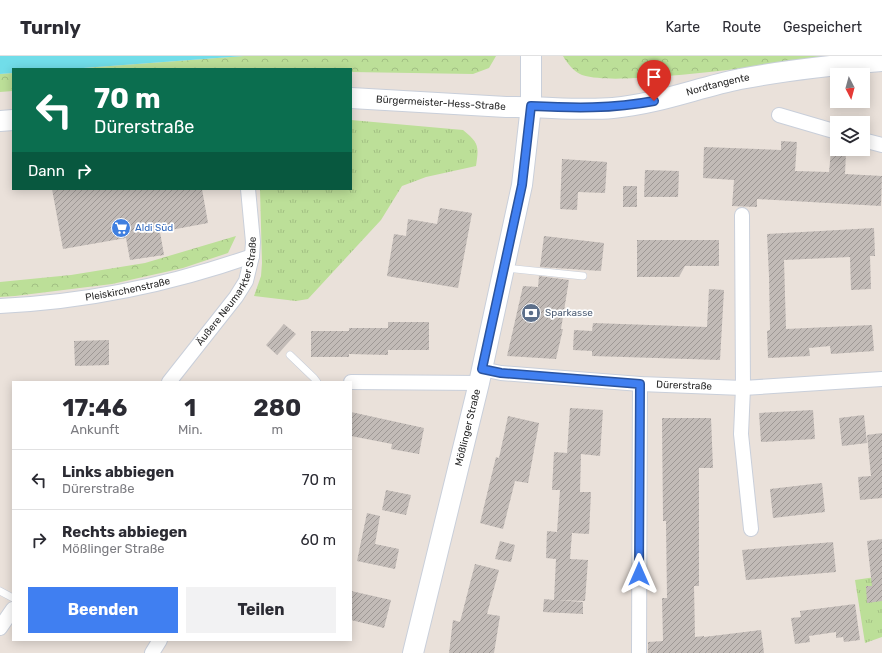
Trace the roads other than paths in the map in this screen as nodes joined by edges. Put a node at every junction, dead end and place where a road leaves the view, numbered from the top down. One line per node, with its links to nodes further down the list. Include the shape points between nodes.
1 (531, 56): 4 (main road, Mößlinger Straße)
2 (882, 61): 4 (main road, Nordtangente, via 741,79 668,98 612,108)
3 (352, 98): 4 (main road, Bürgermeister-Hess-Straße, via 506,107)
4 (531, 106): 14 (main road, Mößlinger Straße, via 522,185)
5 (779, 115): 8 (street)
6 (12, 120): 7 (main road)
7 (0, 121)
8 (830, 130)
9 (870, 142): 10 (street)
10 (882, 145)
11 (248, 190): 13 (street, Äußere Neumarkter Straße)
12 (742, 215): 24 (street)
13 (252, 256): 16 (street, Pleiskirchenstraße, via 192,276 115,294); 20 (street, Äußere Neumarkter Straße, via 241,290)
14 (504, 268): 15 (lane); 18 (main road, Mößlinger Straße)
15 (583, 276)
16 (0, 306)
17 (290, 355): 21 (lane)
18 (480, 376): 22 (street, Dürerstraße); 23 (street, Dürerstraße, via 501,373); 32 (main road, Mößlinger Straße)
19 (882, 379): 24 (street, Dürerstraße)
20 (170, 381)
21 (316, 381)
22 (352, 382)
23 (640, 384): 24 (street, Dürerstraße); 33 (street)
24 (743, 388): 25 (street, via 741,434)
25 (751, 529)
26 (0, 591): 27 (lane)
27 (12, 597)
28 (12, 610): 29 (street)
29 (0, 628)
30 (159, 641): 31 (street)
31 (152, 653)
32 (413, 653)
33 (639, 653)

